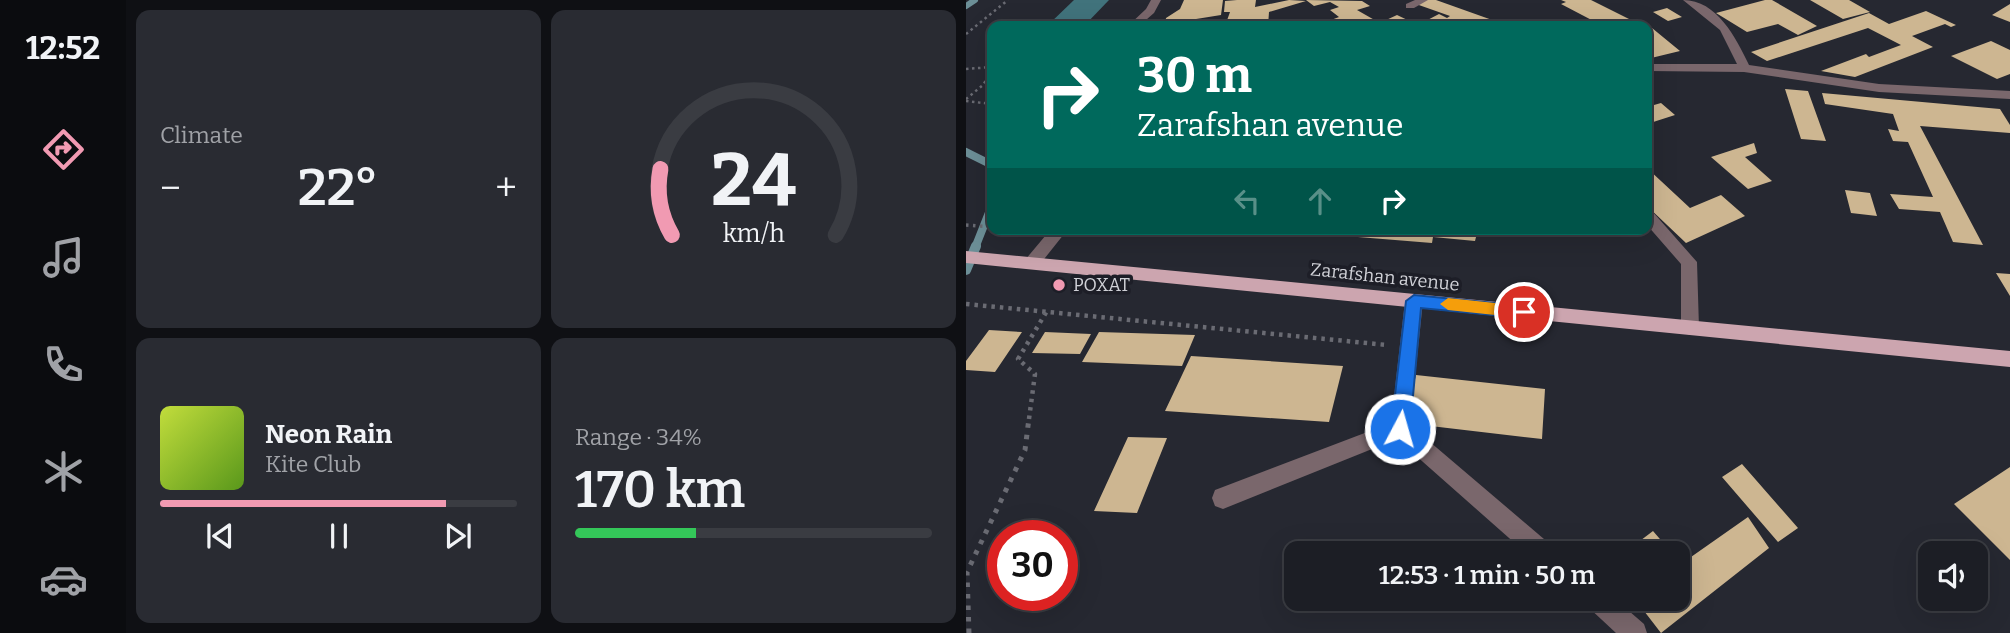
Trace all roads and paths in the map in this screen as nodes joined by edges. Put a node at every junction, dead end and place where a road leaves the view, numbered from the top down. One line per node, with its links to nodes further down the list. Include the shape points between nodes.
1 (1008, 0): 7 (path)
2 (1156, 0): 6 (street)
3 (1423, 0): 5 (street)
4 (1688, 0): 9 (street, via 1726,28)
5 (1410, 6)
6 (1139, 21)
7 (966, 34)
8 (1652, 68): 9 (street)
9 (1744, 68): 13 (street, via 1879,88)
10 (966, 69): 11 (path)
11 (987, 69)
12 (987, 78): 14 (path)
13 (2010, 95)
14 (966, 100): 15 (path)
15 (987, 103)
16 (1652, 220): 25 (street, via 1689,261)
17 (966, 225): 18 (path)
18 (987, 227)
19 (1055, 235): 21 (street)
20 (966, 257): 21 (main road, Zarafshan avenue)
21 (1031, 264): 22 (main road, Zarafshan avenue)
22 (1414, 301): 25 (main road, Zarafshan avenue); 26 (street)
23 (969, 304): 24 (path)
24 (1046, 311): 26 (path); 32 (path, via 1018,359 1035,374 1025,450 967,572)
25 (1690, 328): 27 (main road, Zarafshan avenue)
26 (1409, 348): 28 (street)
27 (2010, 359)
28 (1400, 429): 29 (street); 30 (street)
29 (1223, 498)
30 (1529, 541)
31 (1610, 611): 33 (street)
32 (969, 633)
33 (1635, 633)

